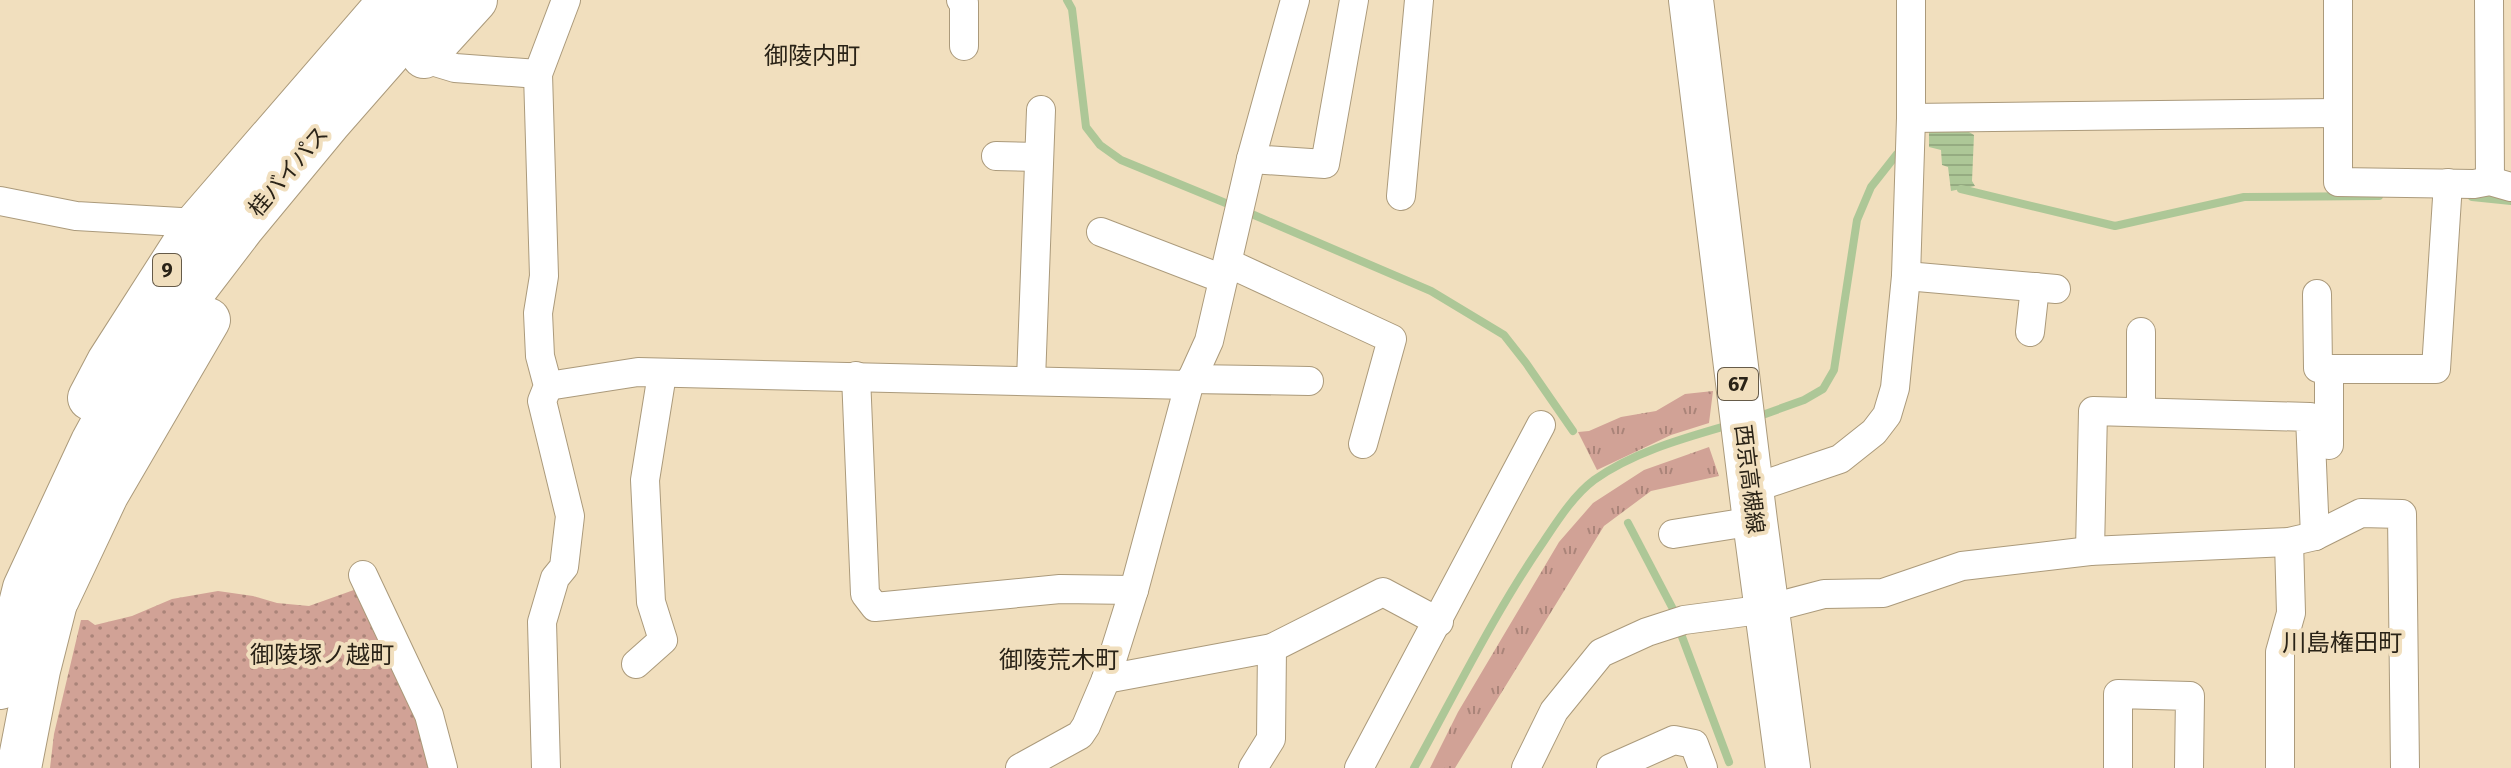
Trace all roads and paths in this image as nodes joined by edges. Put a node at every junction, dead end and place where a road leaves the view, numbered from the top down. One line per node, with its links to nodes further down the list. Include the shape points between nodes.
1 (391, 0): 26 (main road, 9)
2 (436, 0): 50 (main road, 桂バイパス / 9, via 329,122 191,294 153,353 70,542)
3 (475, 0): 14 (main road)
4 (566, 0): 15 (street)
5 (961, 0): 13 (street)
6 (1295, 0): 21 (street)
7 (1354, 0): 21 (street, via 1325,164)
8 (1419, 0): 24 (street)
9 (1691, 0): 44 (main road, 西京高槻線 / 67)
10 (1911, 0): 18 (street)
11 (2338, 0): 17 (street)
12 (2489, 0): 22 (street)
13 (964, 46)
14 (422, 58): 15 (street, via 455,68); 50 (main road, via 232,284)
15 (538, 74): 39 (street, via 544,276 538,313)
16 (1041, 110): 20 (street)
17 (2337, 113): 18 (street); 23 (street, via 2338,182)
18 (1911, 118): 29 (street)
19 (996, 156): 20 (street)
20 (1039, 157): 36 (street)
21 (1251, 159): 28 (street)
22 (2500, 184): 23 (street, via 2474,184)
23 (2447, 194): 33 (street, via 2436,369)
24 (1401, 196)
25 (0, 201): 26 (street, via 76,216)
26 (198, 223): 50 (main road, 9, via 109,362 78,422 31,554)
27 (1101, 232): 28 (street)
28 (1226, 271): 38 (street, via 1209,341); 42 (street, via 1392,339)
29 (1906, 276): 31 (street, via 2046,288); 44 (street, via 1895,388 1887,415 1840,459)
30 (2317, 294): 33 (street, via 2318,368)
31 (2030, 332)
32 (2141, 332): 40 (street)
33 (2329, 369): 43 (street)
34 (662, 374): 35 (street); 39 (street, via 638,372); 54 (street, via 645,480 651,602 663,640)
35 (856, 376): 36 (street); 49 (street, via 865,594 875,607 1060,589)
36 (1031, 380): 38 (street)
37 (1309, 381): 38 (street)
38 (1190, 382): 49 (street)
39 (548, 386): 60 (street, via 542,401 570,516 564,567 555,578 542,622)
40 (2141, 412): 46 (street, via 2310,417); 47 (street, via 2093,411)
41 (1541, 425): 52 (street)
42 (1363, 444)
43 (2329, 445)
44 (1753, 505): 45 (street); 51 (main road, 西京高槻線 / 67)
45 (1673, 534)
46 (2302, 539): 47 (street); 69 (street, via 2280,652); 70 (street, via 2361,513 2402,514)
47 (2090, 551): 51 (street, via 1962,566 1883,593 1824,594)
48 (363, 575): 59 (street, via 429,715)
49 (1134, 590): 56 (street)
50 (41, 594): 55 (main road, 桂バイパス / 9)
51 (1767, 609): 57 (main road, 西京高槻線 / 67); 64 (street, via 1684,620 1601,653 1554,711)
52 (1439, 622): 53 (street, via 1383,592); 63 (street)
53 (1272, 648): 56 (street); 62 (street, via 1271,739)
54 (636, 664)
55 (11, 666): 58 (main road, 桂バイパス / 9)
56 (1106, 679): 61 (street, via 1080,735)
57 (1783, 767)
58 (19, 768)
59 (443, 768)
60 (546, 768)
61 (1020, 768)
62 (1253, 768)
63 (1359, 768)
64 (1526, 768)
65 (1611, 768): 66 (street, via 1674,740 1694,744)
66 (1703, 768)
67 (2118, 768): 68 (street, via 2118,694 2190,696)
68 (2189, 768)
69 (2280, 768)
70 (2405, 768)

